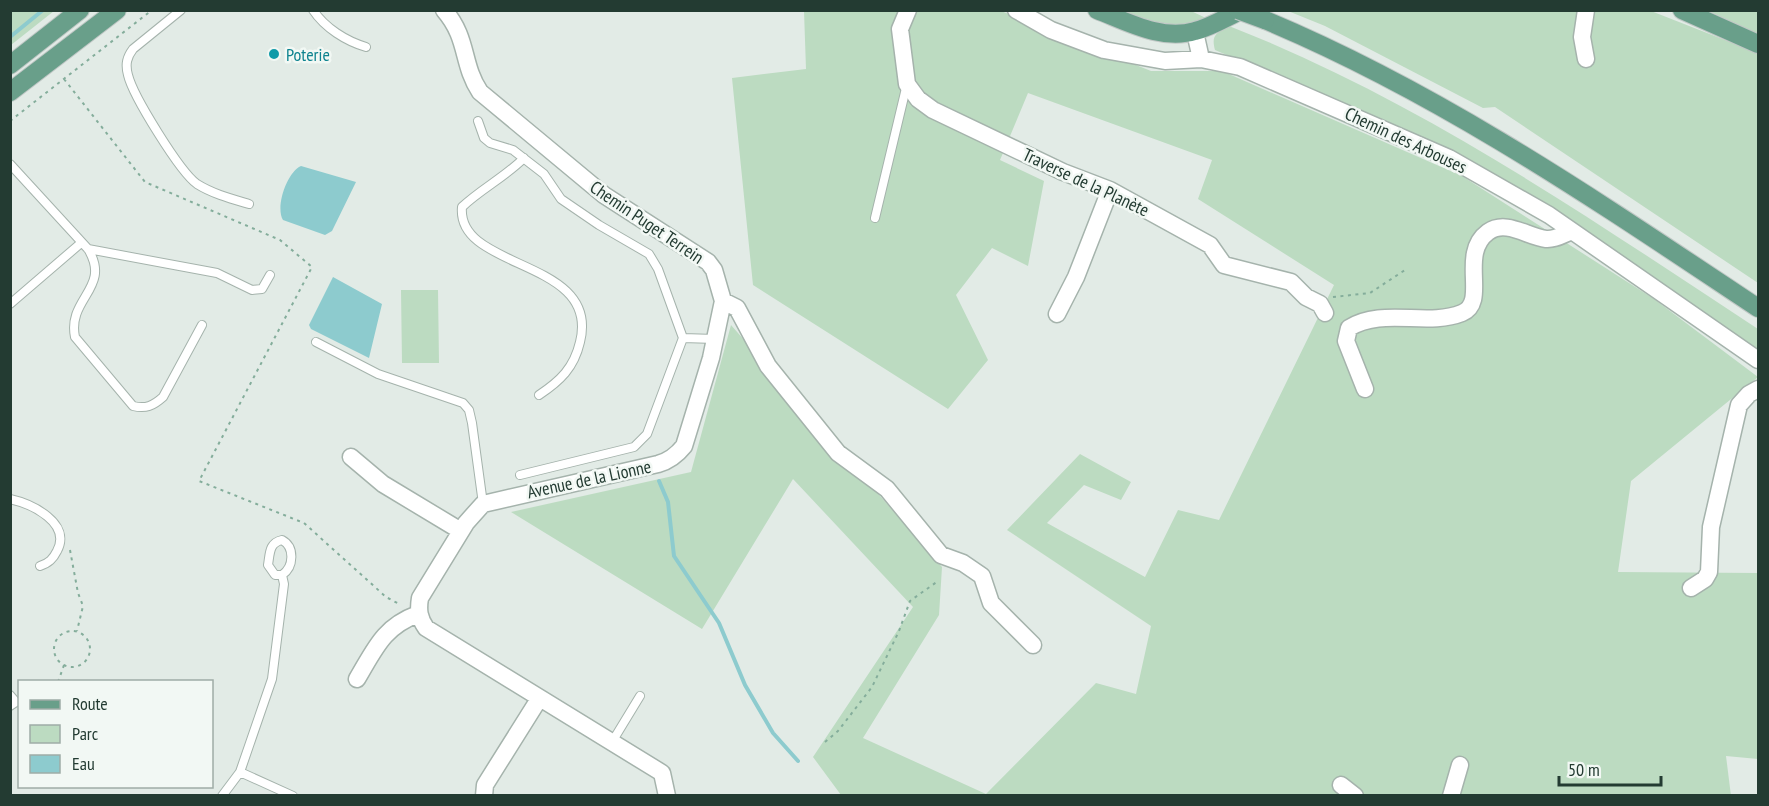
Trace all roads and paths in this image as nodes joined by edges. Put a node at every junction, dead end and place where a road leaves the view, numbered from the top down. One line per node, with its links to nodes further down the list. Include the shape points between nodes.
1 (80, 10): 18 (main road)
2 (117, 10): 21 (main road)
3 (152, 10): 19 (path)
4 (181, 10): 27 (lane, via 133,49 127,57 128,78 191,179 227,198)
5 (313, 10): 15 (lane, via 320,21 352,43)
6 (444, 10): 33 (street, Chemin Puget Terrein, via 460,33 469,71 480,92 604,195 708,262)
7 (908, 10): 20 (street, via 900,29)
8 (1017, 10): 16 (street, Chemin des Arbouses, via 1051,30 1104,50 1164,61)
9 (1098, 10): 13 (main road, via 1161,33)
10 (1240, 10): 13 (main road); 35 (main road, bridge, via 1393,80 1481,129)
11 (1586, 10): 17 (street, via 1582,37)
12 (1682, 10): 14 (main road)
13 (1195, 32): 16 (street)
14 (1758, 44)
15 (366, 47)
16 (1202, 59): 29 (street, Chemin des Arbouses, via 1240,67 1449,158)
17 (1586, 59)
18 (10, 65)
19 (64, 79): 22 (path); 56 (path, via 145,182 280,240 312,267 199,481 304,523 386,597)
20 (907, 84): 26 (street, Traverse de la Planète, via 933,110); 28 (lane)
21 (10, 92)
22 (10, 121)
23 (478, 121): 24 (lane, via 490,143 513,150)
24 (524, 159): 39 (lane, via 544,174 561,199 649,254); 45 (lane, via 506,177 462,207 461,218 476,239 554,279 576,307 582,324 576,356 570,369)
25 (10, 164): 30 (lane)
26 (1110, 190): 36 (street, Traverse de la Planète, via 1210,245 1224,266 1285,280); 37 (street, via 1076,278)
27 (249, 204)
28 (875, 218)
29 (1572, 231): 42 (street, Chemin des Arbouses); 43 (street, via 1546,239 1497,227 1482,239 1474,256 1475,296 1466,312 1440,318 1371,320 1349,328 1346,341)
30 (85, 246): 32 (lane, via 217,273 252,290 262,289); 34 (lane); 38 (lane, via 96,261 96,275 72,324 75,337 133,406 144,408 163,397)
31 (1405, 270): 36 (path, via 1370,293 1331,298)
32 (270, 275)
33 (723, 301): 40 (street, Avenue de la Lionne); 58 (street, Chemin Puget Terrein, via 737,308 768,366 838,453 887,489 941,555 982,576 991,603)
34 (10, 304)
35 (1758, 308)
36 (1322, 309)
37 (1057, 314)
38 (202, 325)
39 (683, 338): 40 (lane); 47 (lane, via 641,443)
40 (715, 339): 49 (street, Avenue de la Lionne, via 684,446 674,457)
41 (316, 342): 49 (lane, via 378,374 463,404 472,423)
42 (1758, 360)
43 (1365, 389)
44 (1758, 389): 55 (street, via 1739,405 1711,527 1709,572)
45 (539, 395)
46 (351, 457): 50 (street, via 383,483)
47 (520, 475)
48 (10, 499): 51 (lane, via 31,506 55,523 61,536)
49 (483, 504): 50 (street)
50 (461, 531): 56 (street, via 420,598)
51 (60, 546): 52 (lane, via 49,563); 57 (path, via 72,553 83,606)
52 (40, 566)
53 (282, 575): 67 (lane, via 272,679)
54 (939, 581): 64 (path, via 910,601 872,687)
55 (1691, 588)
56 (418, 614): 60 (street, via 386,632); 63 (street, via 426,628)
57 (77, 631): 59 (path, via 59,635 54,645 55,657); 59 (path, via 89,644 89,656 75,667)
58 (1033, 645)
59 (64, 665): 61 (path)
60 (357, 679)
61 (58, 680)
62 (640, 696): 65 (lane)
63 (539, 699): 65 (street); 71 (street, via 485,785)
64 (825, 742)
65 (611, 743): 72 (street, via 662,773)
66 (1460, 765): 74 (street)
67 (240, 772): 69 (lane); 70 (lane)
68 (1341, 785): 73 (street)
69 (222, 795)
70 (293, 795)
71 (484, 795)
72 (667, 795)
73 (1354, 795)
74 (1451, 795)

